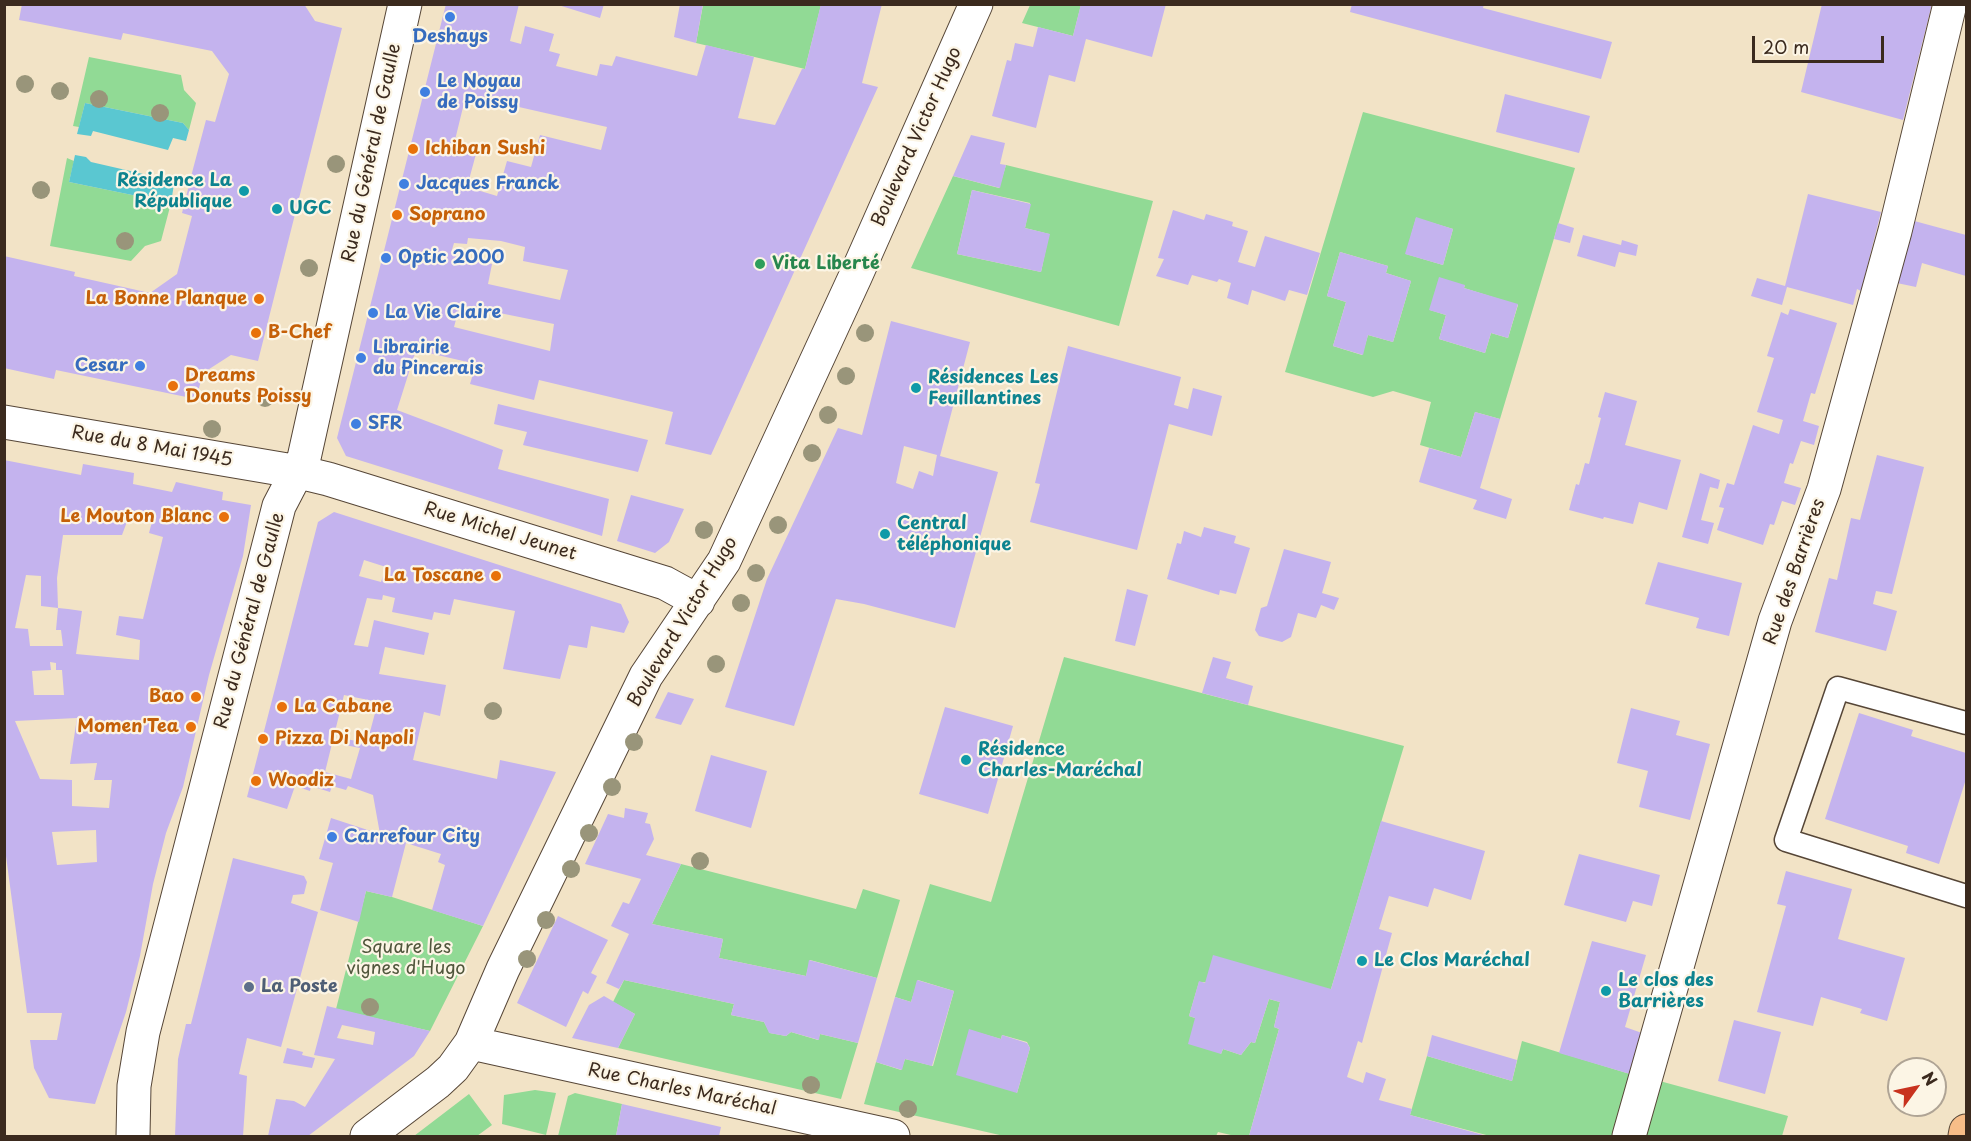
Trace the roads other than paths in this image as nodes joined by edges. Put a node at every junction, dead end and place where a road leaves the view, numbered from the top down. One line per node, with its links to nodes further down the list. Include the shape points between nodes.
1 (405, 4): 5 (street, Rue du Général de Gaulle)
2 (976, 4): 6 (street, Boulevard Victor Hugo, via 729,551)
3 (1950, 4): 14 (street, Rue des Barrières, via 1824,489 1776,621)
4 (4, 422): 5 (street, Rue du 8 Mai 1945)
5 (299, 472): 6 (street, Rue Michel Jeunet, via 665,583); 11 (street, Rue du Général de Gaulle, via 279,506 146,1021 137,1059)
6 (698, 601): 9 (street, Boulevard Victor Hugo, via 646,676)
7 (1966, 723): 8 (lane, via 1838,688 1786,840)
8 (1966, 896)
9 (471, 1043): 12 (street, Boulevard Victor Hugo, via 438,1082); 13 (street, Rue Charles Maréchal)
10 (1966, 1131): 15 (main road)
11 (133, 1137)
12 (367, 1137)
13 (893, 1137)
14 (1629, 1137)
15 (1965, 1137)

